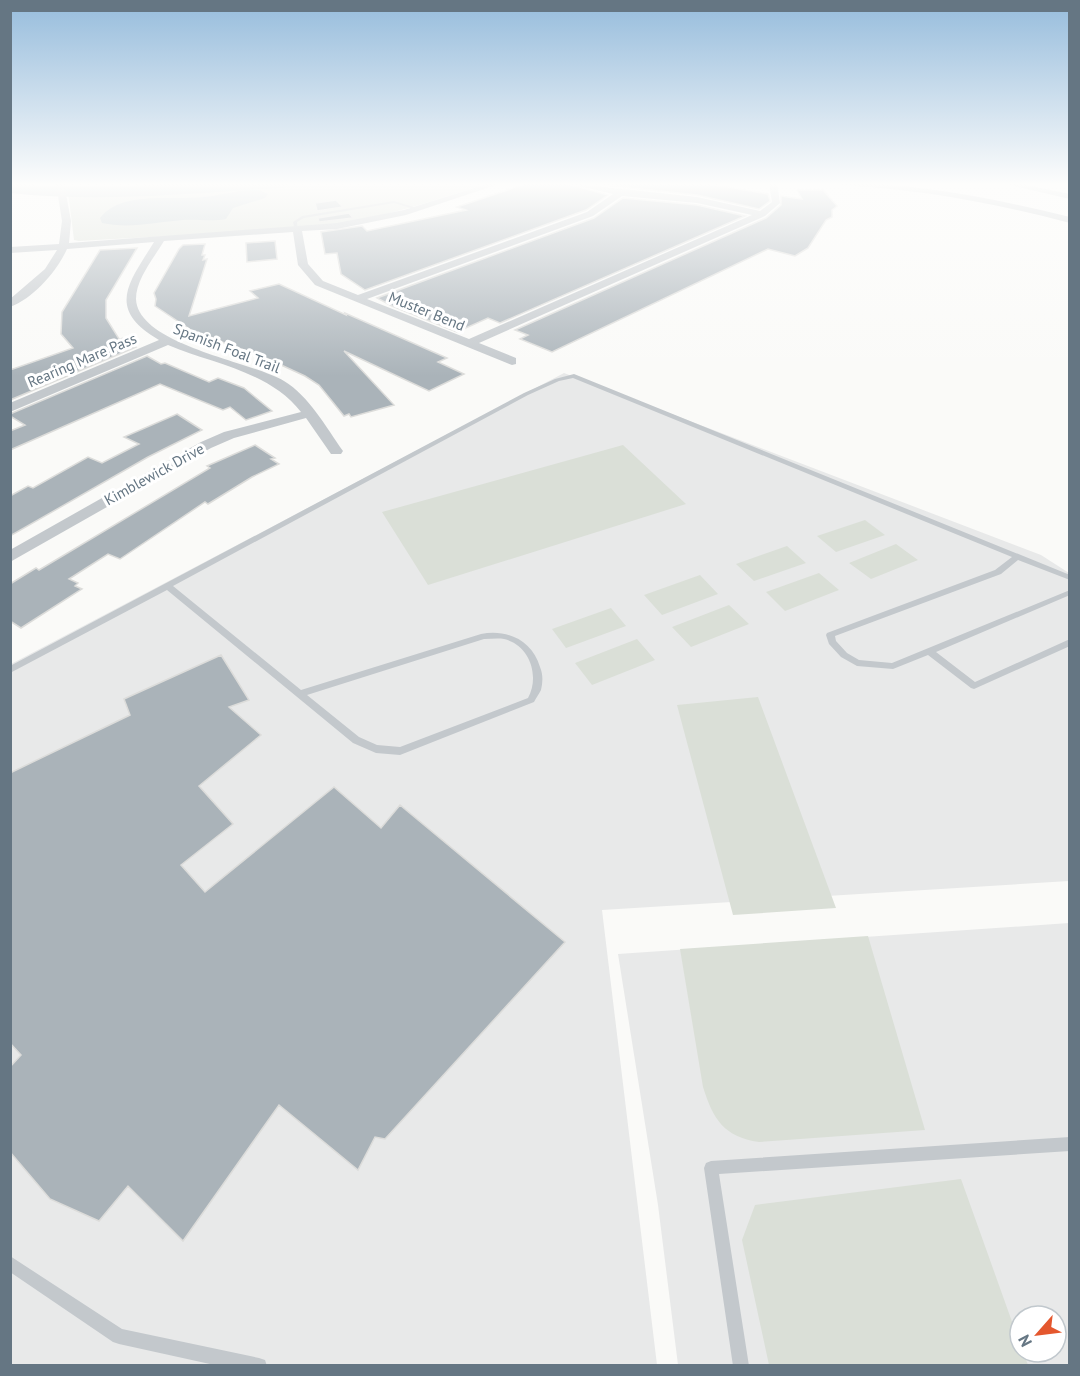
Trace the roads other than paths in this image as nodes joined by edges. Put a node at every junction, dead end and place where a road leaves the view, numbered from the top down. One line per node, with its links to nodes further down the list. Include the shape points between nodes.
1 (48, 247): 7 (street)
2 (63, 247): 9 (street, via 41,279)
3 (156, 247): 10 (street, Spanish Foal Trail, via 130,301 140,324)
4 (300, 247): 8 (street, Muster Bend, via 309,275 329,289)
5 (499, 247): 8 (street)
6 (687, 247): 11 (street)
7 (10, 250)
8 (356, 299): 11 (street, Muster Bend)
9 (10, 304)
10 (165, 342): 13 (street, Rearing Mare Pass); 14 (street, Spanish Foal Trail, via 262,374 295,396)
11 (468, 344): 12 (street, Muster Bend)
12 (512, 361)
13 (10, 408)
14 (307, 414): 15 (street, Spanish Foal Trail); 17 (street, Kimblewick Drive, via 206,445)
15 (336, 451)
16 (1017, 556): 18 (lane); 19 (lane, via 574,376 526,394); 22 (lane, via 998,572 830,634 844,655 857,663 892,666)
17 (10, 557)
18 (1070, 578)
19 (167, 586): 23 (lane); 24 (lane)
20 (1070, 592): 22 (lane)
21 (1070, 642): 22 (lane, via 974,686)
22 (929, 651)
23 (10, 670)
24 (301, 694): 24 (lane, via 356,740 376,749 400,751 531,700 539,681 538,668 524,646 505,636 484,636)
25 (1070, 1144): 28 (lane, via 711,1168)
26 (10, 1263): 27 (lane, via 119,1336)
27 (259, 1365)
28 (741, 1365)

